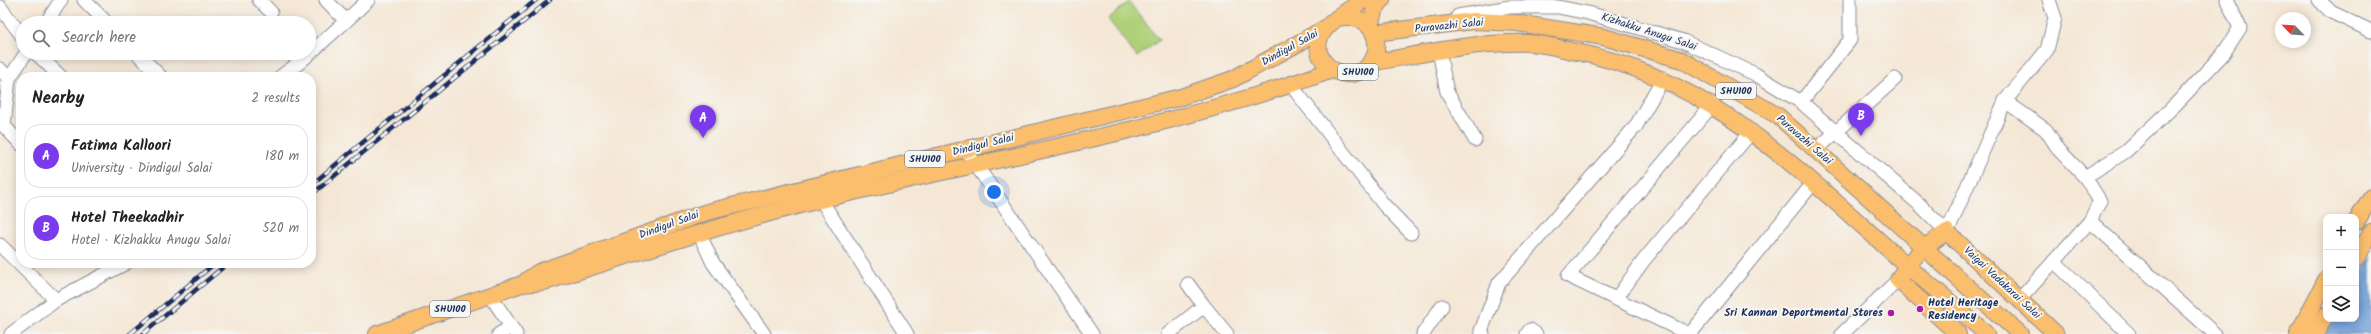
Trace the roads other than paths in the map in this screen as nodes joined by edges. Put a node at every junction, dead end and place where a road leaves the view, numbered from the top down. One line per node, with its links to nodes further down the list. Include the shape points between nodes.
1 (84, 0): 15 (street)
2 (260, 0): 13 (street)
3 (326, 0): 17 (street)
4 (368, 0): 17 (street)
5 (1364, 0): 16 (main road)
6 (1382, 0): 21 (main road, via 1374,11)
7 (1850, 0): 40 (street, via 1850,40)
8 (2049, 0): 39 (street, via 2055,18 2047,50)
9 (2227, 0): 50 (street, via 2240,28 2223,54 2175,105 2125,152)
10 (2319, 0): 22 (street, via 2331,12)
11 (55, 3): 14 (street)
12 (0, 7): 18 (street)
13 (271, 12)
14 (49, 16)
15 (100, 16)
16 (1338, 18): 19 (main road, SHU100); 21 (main road, via 1356,17)
17 (346, 21): 23 (street)
18 (16, 28)
19 (1324, 29): 31 (main road, SHU100, via 1319,46 1321,56); 47 (main road, Dindigul Salai / SHU100, via 1233,79 1188,94)
20 (1415, 29): 21 (main road, Puravazhi Salai / SHU100); 40 (street, Kizhakku Anugu Salai, via 1418,22 1510,7 1558,7 1588,13 1683,41 1755,74); 48 (main road, Puravazhi Salai / SHU100, via 1474,21 1518,23 1604,38 1682,60 1778,116)
21 (1372, 30): 29 (main road, SHU100, via 1376,48)
22 (2371, 31)
23 (316, 48)
24 (1439, 51): 29 (main road, Puravazhi Salai / SHU100); 35 (main road, Puravazhi Salai / SHU100, via 1463,45 1531,43 1601,56); 45 (street, via 1447,92)
25 (21, 60): 36 (street)
26 (44, 60): 32 (street)
27 (144, 60): 33 (street)
28 (303, 60): 34 (street)
29 (1370, 63): 31 (main road, SHU100, via 1357,72 1344,74)
30 (0, 69): 36 (street)
31 (1332, 70): 38 (main road, Dindigul Salai / SHU100)
32 (57, 72)
33 (156, 72)
34 (287, 72)
35 (1663, 78): 41 (main road, Puravazhi Salai / SHU100); 90 (street, via 1636,126 1499,283 1481,331)
36 (9, 79): 42 (street)
37 (1895, 79): 44 (street)
38 (1292, 85): 49 (main road, Dindigul Salai / SHU100, via 1190,115); 59 (street, via 1384,205)
39 (2005, 100): 50 (street, via 2046,130 2059,150); 56 (street)
40 (1801, 102): 44 (street, Kizhakku Anugu Salai)
41 (1713, 104): 43 (main road, Puravazhi Salai / SHU100); 73 (street, via 1568,276)
42 (2, 131): 46 (street)
43 (1752, 131): 51 (main road, Puravazhi Salai / SHU100); 73 (street, via 1644,260)
44 (1836, 132): 48 (street); 56 (street, Kizhakku Anugu Salai, via 1920,204)
45 (1475, 140)
46 (16, 141)
47 (965, 149): 49 (street); 69 (main road, Dindigul Salai / SHU100, via 707,212 539,272)
48 (1816, 150): 61 (main road, Puravazhi Salai / SHU100)
49 (977, 165): 53 (main road, Dindigul Salai / SHU100); 86 (street)
50 (2085, 177): 55 (street, via 2100,201)
51 (1814, 182): 65 (main road, Puravazhi Salai / SHU100); 93 (street)
52 (2371, 197): 54 (main road)
53 (821, 200): 58 (main road, Dindigul Salai / SHU100); 85 (street)
54 (2359, 217)
55 (2090, 221): 64 (street); 99 (street)
56 (1947, 232): 61 (main road); 74 (main road, Vaigai Vadakarai Salai)
57 (2371, 232): 62 (main road)
58 (699, 233): 69 (main road, Dindigul Salai / SHU100, via 544,282); 84 (street, via 713,263)
59 (1411, 234)
60 (0, 244): 63 (street)
61 (1924, 246): 65 (main road); 96 (main road, Puravazhi Salai / SHU100)
62 (2359, 254)
63 (16, 260)
64 (2054, 261): 74 (street); 98 (street)
65 (1906, 265): 68 (main road); 95 (main road, Puravazhi Salai / SHU100)
66 (24, 268): 75 (street)
67 (117, 268): 75 (street)
68 (1898, 280): 80 (main road); 94 (street)
69 (522, 284): 72 (main road, Dindigul Salai / SHU100)
70 (1188, 284): 76 (street)
71 (2323, 286): 100 (main road)
72 (490, 295): 79 (street); 82 (main road, Dindigul Salai / SHU100)
73 (1616, 299): 93 (street)
74 (2020, 299): 97 (main road, Vaigai Vadakarai Salai)
75 (56, 300): 81 (street)
76 (1204, 306): 87 (street); 88 (street)
77 (1442, 306): 89 (street)
78 (2323, 319): 101 (main road)
79 (514, 330): 83 (street)
80 (1954, 333)
81 (11, 334)
82 (377, 334)
83 (500, 334)
84 (764, 334)
85 (907, 334)
86 (1092, 334)
87 (1168, 334)
88 (1227, 334)
89 (1423, 334)
90 (1483, 334)
91 (1527, 334): 92 (street, via 1530,330)
92 (1536, 334)
93 (1689, 334)
94 (1842, 334)
95 (1986, 334)
96 (2020, 334)
97 (2056, 334)
98 (2129, 334)
99 (2215, 334)
100 (2298, 334)
101 (2315, 334)

